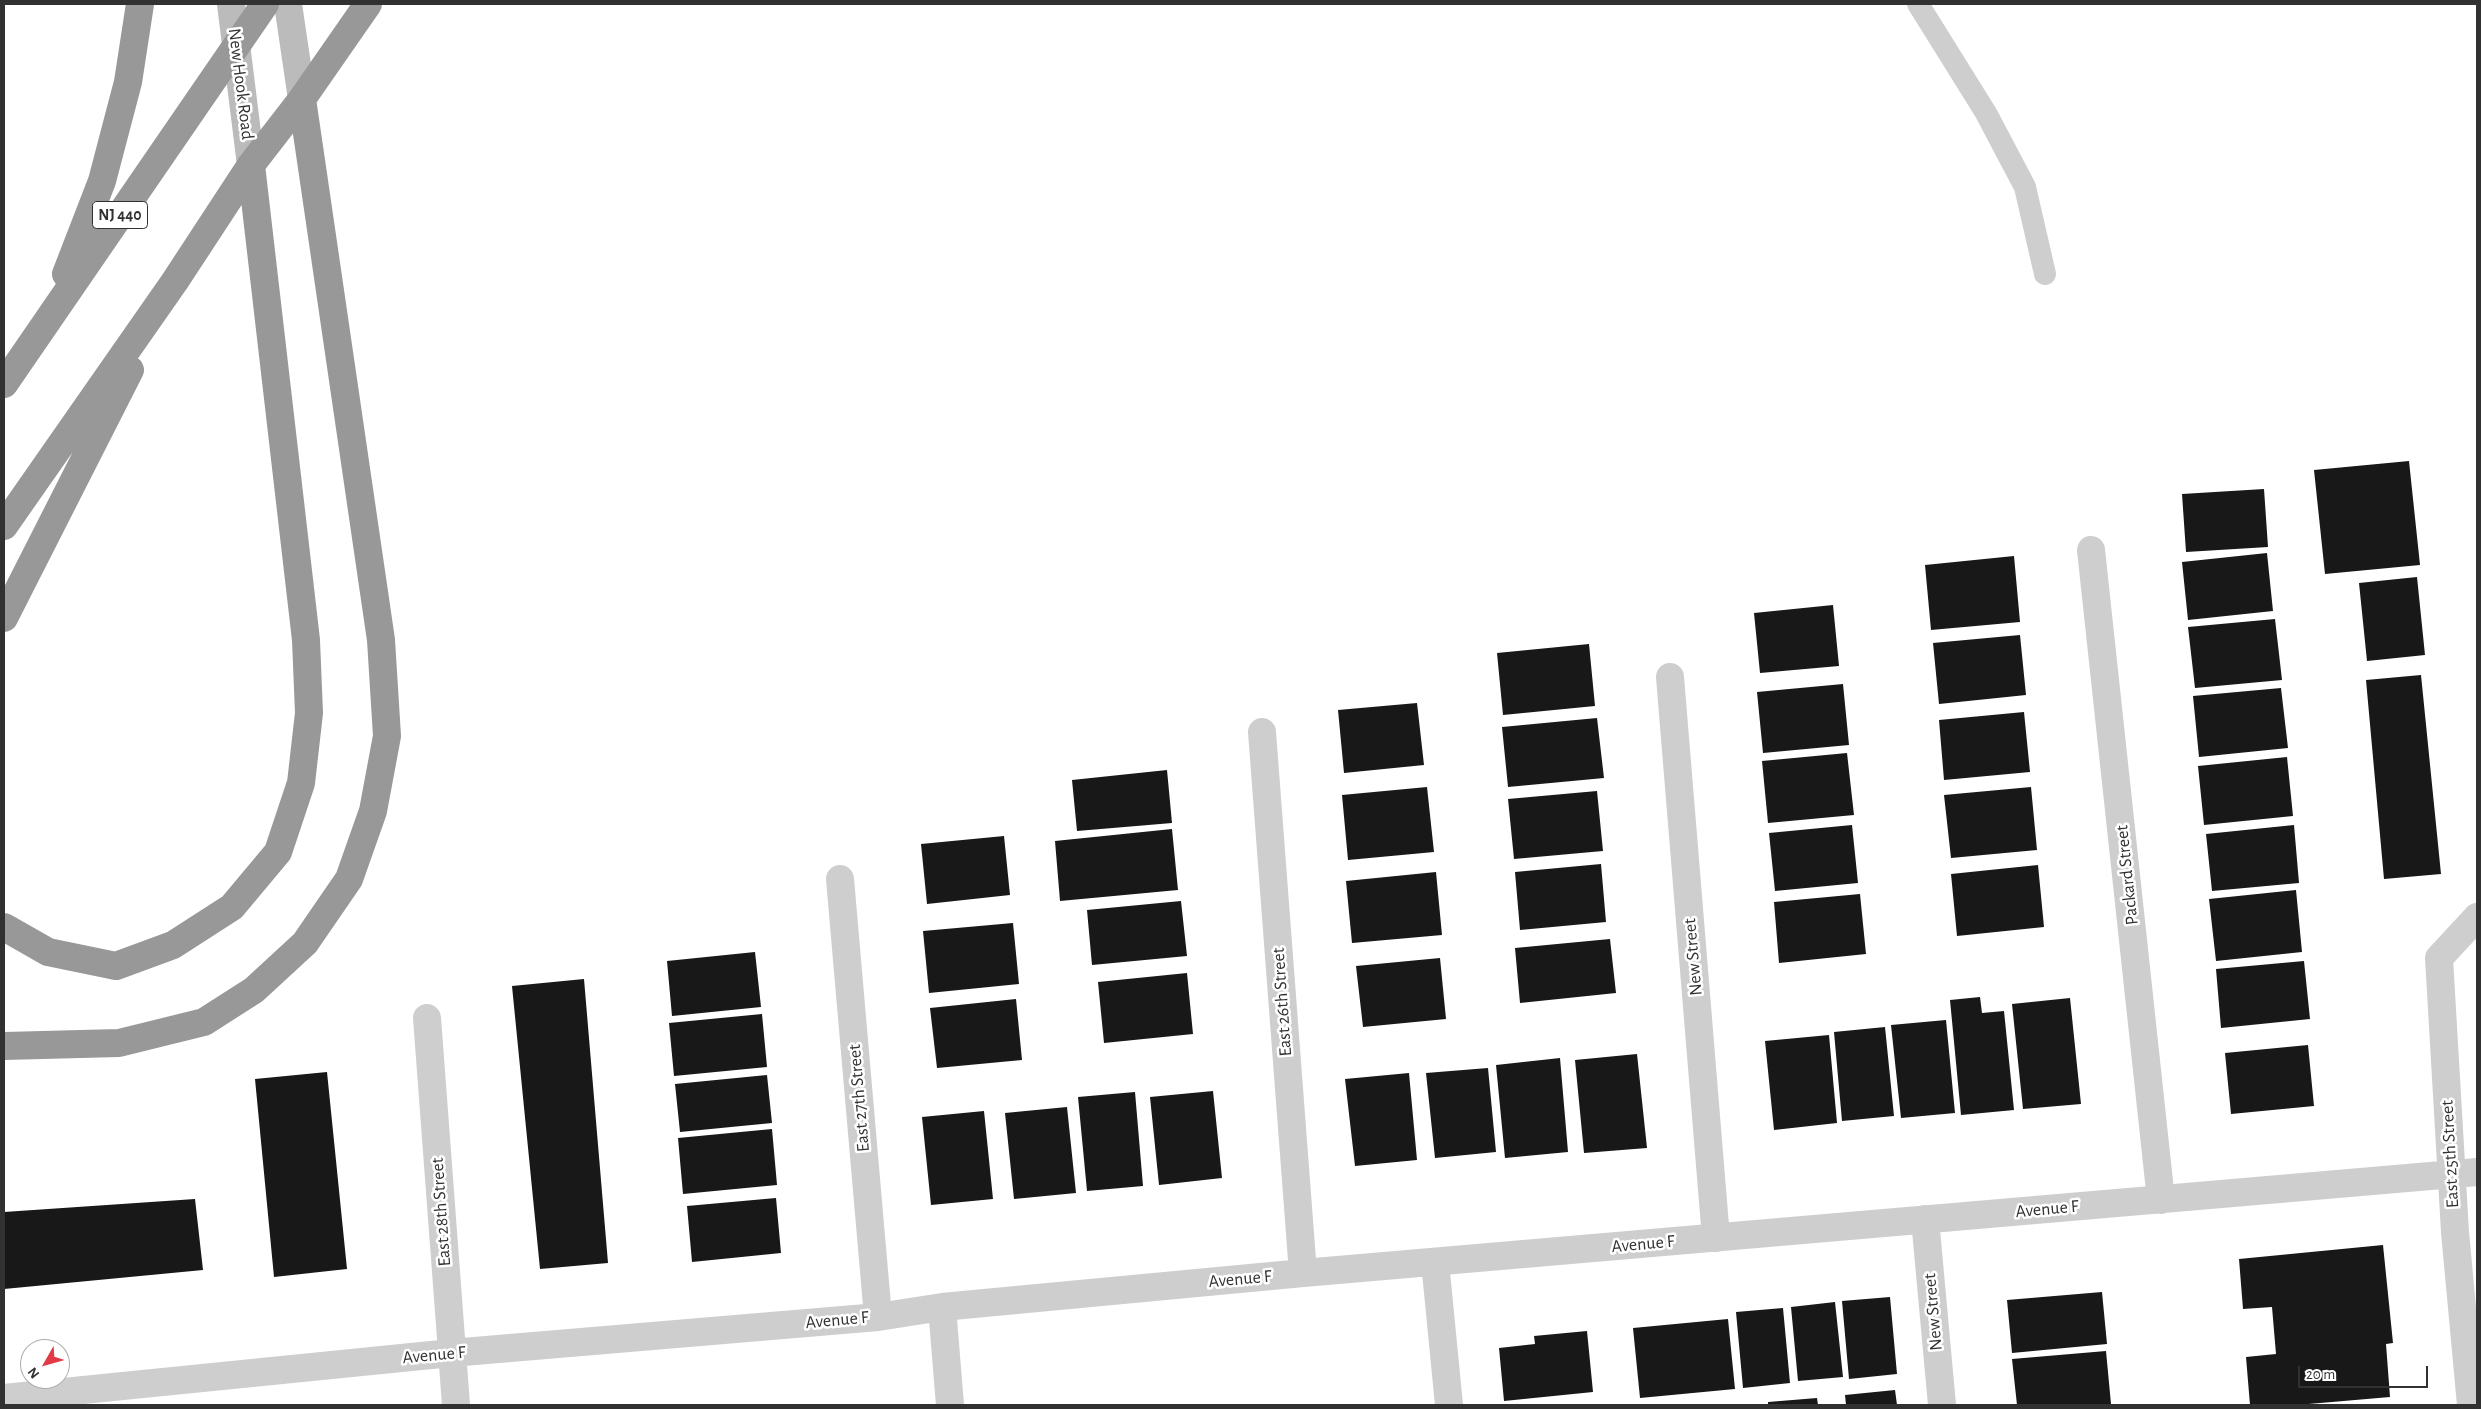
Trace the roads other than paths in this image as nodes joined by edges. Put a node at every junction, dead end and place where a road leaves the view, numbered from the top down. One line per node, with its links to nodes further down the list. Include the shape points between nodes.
1 (140, 4): 12 (highway, via 128,82 102,181 65,277)
2 (231, 4): 7 (street, New Hook Road)
3 (265, 4): 7 (highway, NJ 440)
4 (288, 4): 8 (street)
5 (368, 4): 8 (highway)
6 (1918, 4): 10 (lane, via 1986,113 2025,187)
7 (236, 47): 9 (street, New Hook Road); 13 (highway, NJ 440)
8 (302, 99): 9 (highway); 23 (highway, via 381,640 387,736 374,810 349,879 305,942 254,990 204,1022 119,1043)
9 (251, 165): 11 (highway); 21 (highway, via 306,640 309,712 298,792 278,852 232,907 173,945 116,966 48,952)
10 (2045, 274)
11 (175, 281): 14 (highway); 16 (highway)
12 (4, 378)
13 (4, 384)
14 (4, 526)
15 (2091, 550): 25 (street, Packard Street)
16 (4, 618)
17 (1670, 677): 27 (street, New Street)
18 (1262, 732): 29 (street, East 26th Street)
19 (840, 879): 31 (street, East 27th Street)
20 (2477, 917): 24 (street, East 25th Street, via 2439,958)
21 (4, 927)
22 (426, 1018): 32 (street, East 28th Street)
23 (4, 1046)
24 (2464, 1173): 25 (street, Avenue F); 38 (street, East 25th Street)
25 (2161, 1200): 26 (street, Avenue F)
26 (1925, 1219): 27 (street, Avenue F); 37 (street, New Street)
27 (1716, 1238): 28 (street, Avenue F)
28 (1435, 1262): 29 (street, Avenue F); 36 (street)
29 (1302, 1273): 30 (street, Avenue F)
30 (942, 1307): 31 (street, Avenue F); 35 (street)
31 (878, 1317): 32 (street, Avenue F)
32 (451, 1353): 33 (street, Avenue F); 34 (street, East 28th Street)
33 (4, 1398)
34 (456, 1405)
35 (950, 1405)
36 (1449, 1405)
37 (1942, 1405)
38 (2471, 1405)

